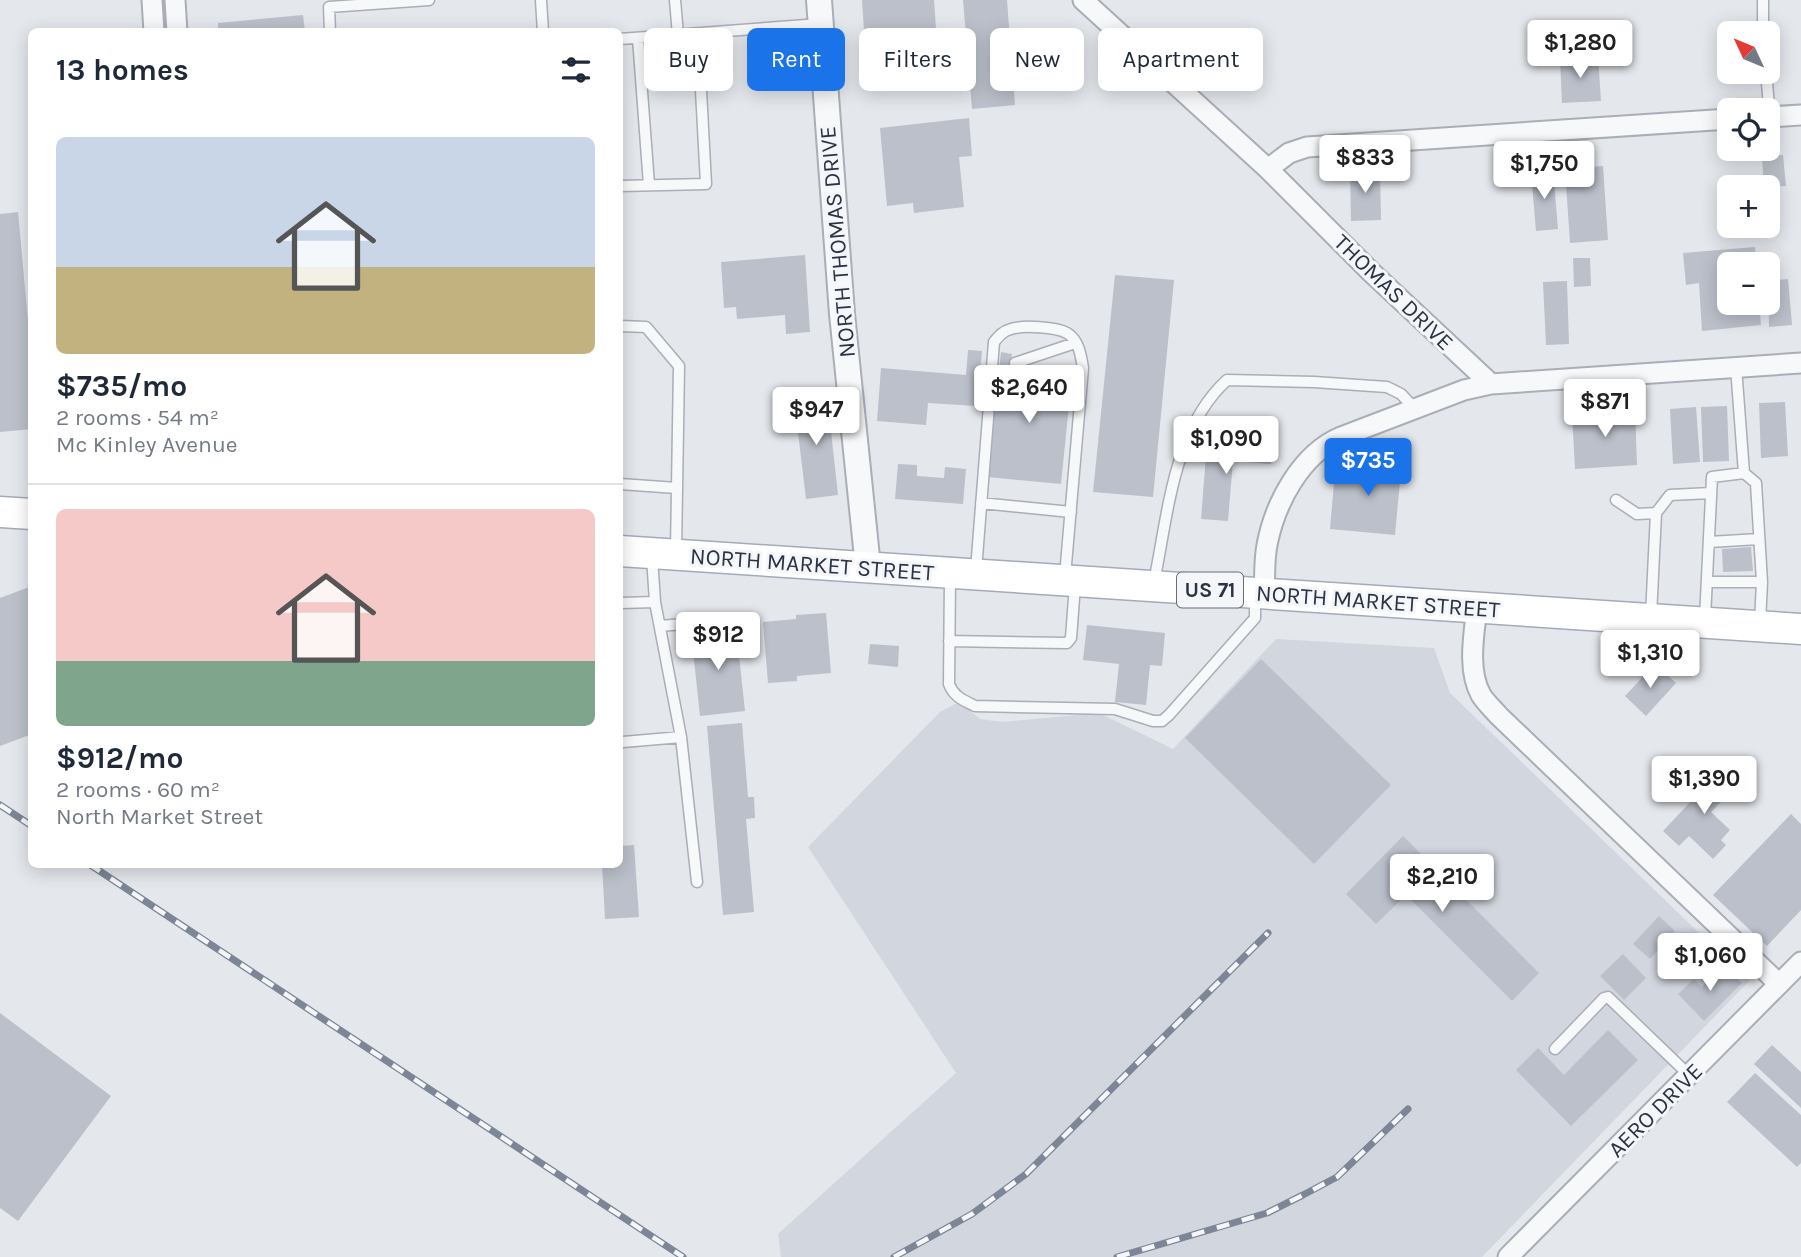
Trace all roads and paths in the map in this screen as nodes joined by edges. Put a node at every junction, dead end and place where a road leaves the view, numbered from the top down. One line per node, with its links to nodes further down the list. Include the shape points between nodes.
1 (152, 0): 10 (street)
2 (175, 0): 11 (street)
3 (429, 0): 12 (lane, via 329,7)
4 (541, 0): 13 (lane)
5 (675, 0): 14 (lane)
6 (1083, 0): 23 (street, THOMAS DRIVE)
7 (1763, 0): 9 (lane)
8 (820, 12): 15 (lane); 47 (street, NORTH THOMAS DRIVE, via 842,314)
9 (1763, 21)
10 (154, 28)
11 (177, 28)
12 (330, 28)
13 (543, 28)
14 (677, 28)
15 (731, 28)
16 (638, 38): 17 (lane); 18 (lane); 24 (lane)
17 (644, 38)
18 (623, 39)
19 (701, 91): 24 (lane, via 706,184)
20 (1801, 115): 21 (street)
21 (1780, 116)
22 (1717, 121): 23 (street, via 1307,147 1289,153)
23 (1268, 169): 31 (street, THOMAS DRIVE)
24 (649, 185): 25 (lane)
25 (623, 186)
26 (623, 326): 35 (lane, via 646,327 679,366)
27 (1075, 343): 28 (lane); 38 (lane, via 1067,333 1047,328 1011,328 995,342); 40 (lane, via 1083,368)
28 (1015, 363)
29 (1801, 363): 30 (street)
30 (1736, 367): 31 (street); 33 (lane)
31 (1491, 384): 32 (street)
32 (1415, 409): 52 (lane, via 1387,387 1227,380 1205,403 1180,457); 53 (street, via 1326,443 1306,461 1273,526)
33 (1744, 473): 36 (lane, via 1712,477); 43 (lane, via 1756,483)
34 (623, 484): 35 (lane)
35 (677, 488): 46 (lane)
36 (1711, 493): 41 (lane, via 1671,495); 44 (lane)
37 (1616, 500): 41 (lane, via 1637,514)
38 (981, 503): 40 (lane); 48 (lane)
39 (0, 512): 42 (main road)
40 (1070, 512): 49 (lane)
41 (1656, 513): 57 (lane)
42 (28, 514)
43 (1759, 538): 44 (lane); 51 (lane)
44 (1709, 542): 50 (lane)
45 (623, 551): 46 (main road, NORTH MARKET STREET / US 71)
46 (664, 554): 47 (main road, NORTH MARKET STREET / US 71); 54 (lane)
47 (868, 567): 48 (main road, NORTH MARKET STREET / US 71)
48 (963, 573): 49 (main road, NORTH MARKET STREET / US 71); 63 (lane)
49 (1070, 581): 52 (main road, NORTH MARKET STREET / US 71); 63 (lane, via 1071,638 1067,643)
50 (1707, 582): 51 (lane); 59 (lane)
51 (1762, 582): 61 (lane)
52 (1153, 586): 53 (main road, NORTH MARKET STREET / US 71)
53 (1259, 593): 56 (main road, NORTH MARKET STREET / US 71); 63 (lane, via 1255,618 1162,721 1115,709 975,706 958,698 948,684)
54 (655, 602): 55 (lane); 60 (lane)
55 (623, 603)
56 (1477, 607): 57 (main road, NORTH MARKET STREET / US 71); 68 (street, via 1473,665 1482,696)
57 (1650, 619): 59 (main road, NORTH MARKET STREET / US 71)
58 (730, 620): 60 (lane)
59 (1705, 622): 61 (main road, NORTH MARKET STREET / US 71)
60 (660, 626): 64 (lane)
61 (1760, 626): 62 (main road, NORTH MARKET STREET / US 71)
62 (1801, 629)
63 (949, 641)
64 (681, 737): 65 (lane); 66 (lane)
65 (623, 742)
66 (697, 881)
67 (1801, 962): 68 (street, AERO DRIVE)
68 (1779, 984): 70 (street, AERO DRIVE)
69 (1555, 1049): 70 (lane, via 1608,998)
70 (1689, 1075): 71 (street, AERO DRIVE)
71 (1508, 1257)

